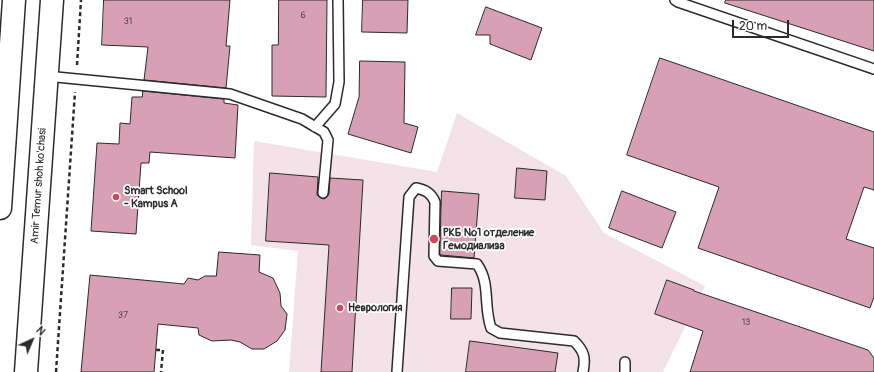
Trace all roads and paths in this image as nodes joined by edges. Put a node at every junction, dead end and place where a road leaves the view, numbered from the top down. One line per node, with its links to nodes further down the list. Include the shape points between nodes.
1 (52, 0): 8 (main road, Amir Temur shoh ko'chasi)
2 (82, 0): 7 (path)
3 (338, 0): 11 (lane, via 339,82 335,104)
4 (675, 0): 6 (lane)
5 (12, 9): 10 (main road)
6 (874, 69)
7 (77, 71)
8 (46, 76): 11 (lane, via 230,94 302,119); 16 (main road, Amir Temur shoh ko'chasi)
9 (76, 87): 17 (path)
10 (4, 89): 13 (main road)
11 (315, 127): 12 (lane, via 324,132 328,140)
12 (323, 193)
13 (0, 208)
14 (156, 350): 18 (path, via 163,350)
15 (625, 362): 21 (lane)
16 (26, 372)
17 (56, 372)
18 (161, 372)
19 (397, 372): 20 (lane, via 409,197 416,188 426,190 435,202 434,256 438,261 477,264 482,272 491,328 500,333 574,341 582,349 585,364)
20 (583, 372)
21 (625, 372)

